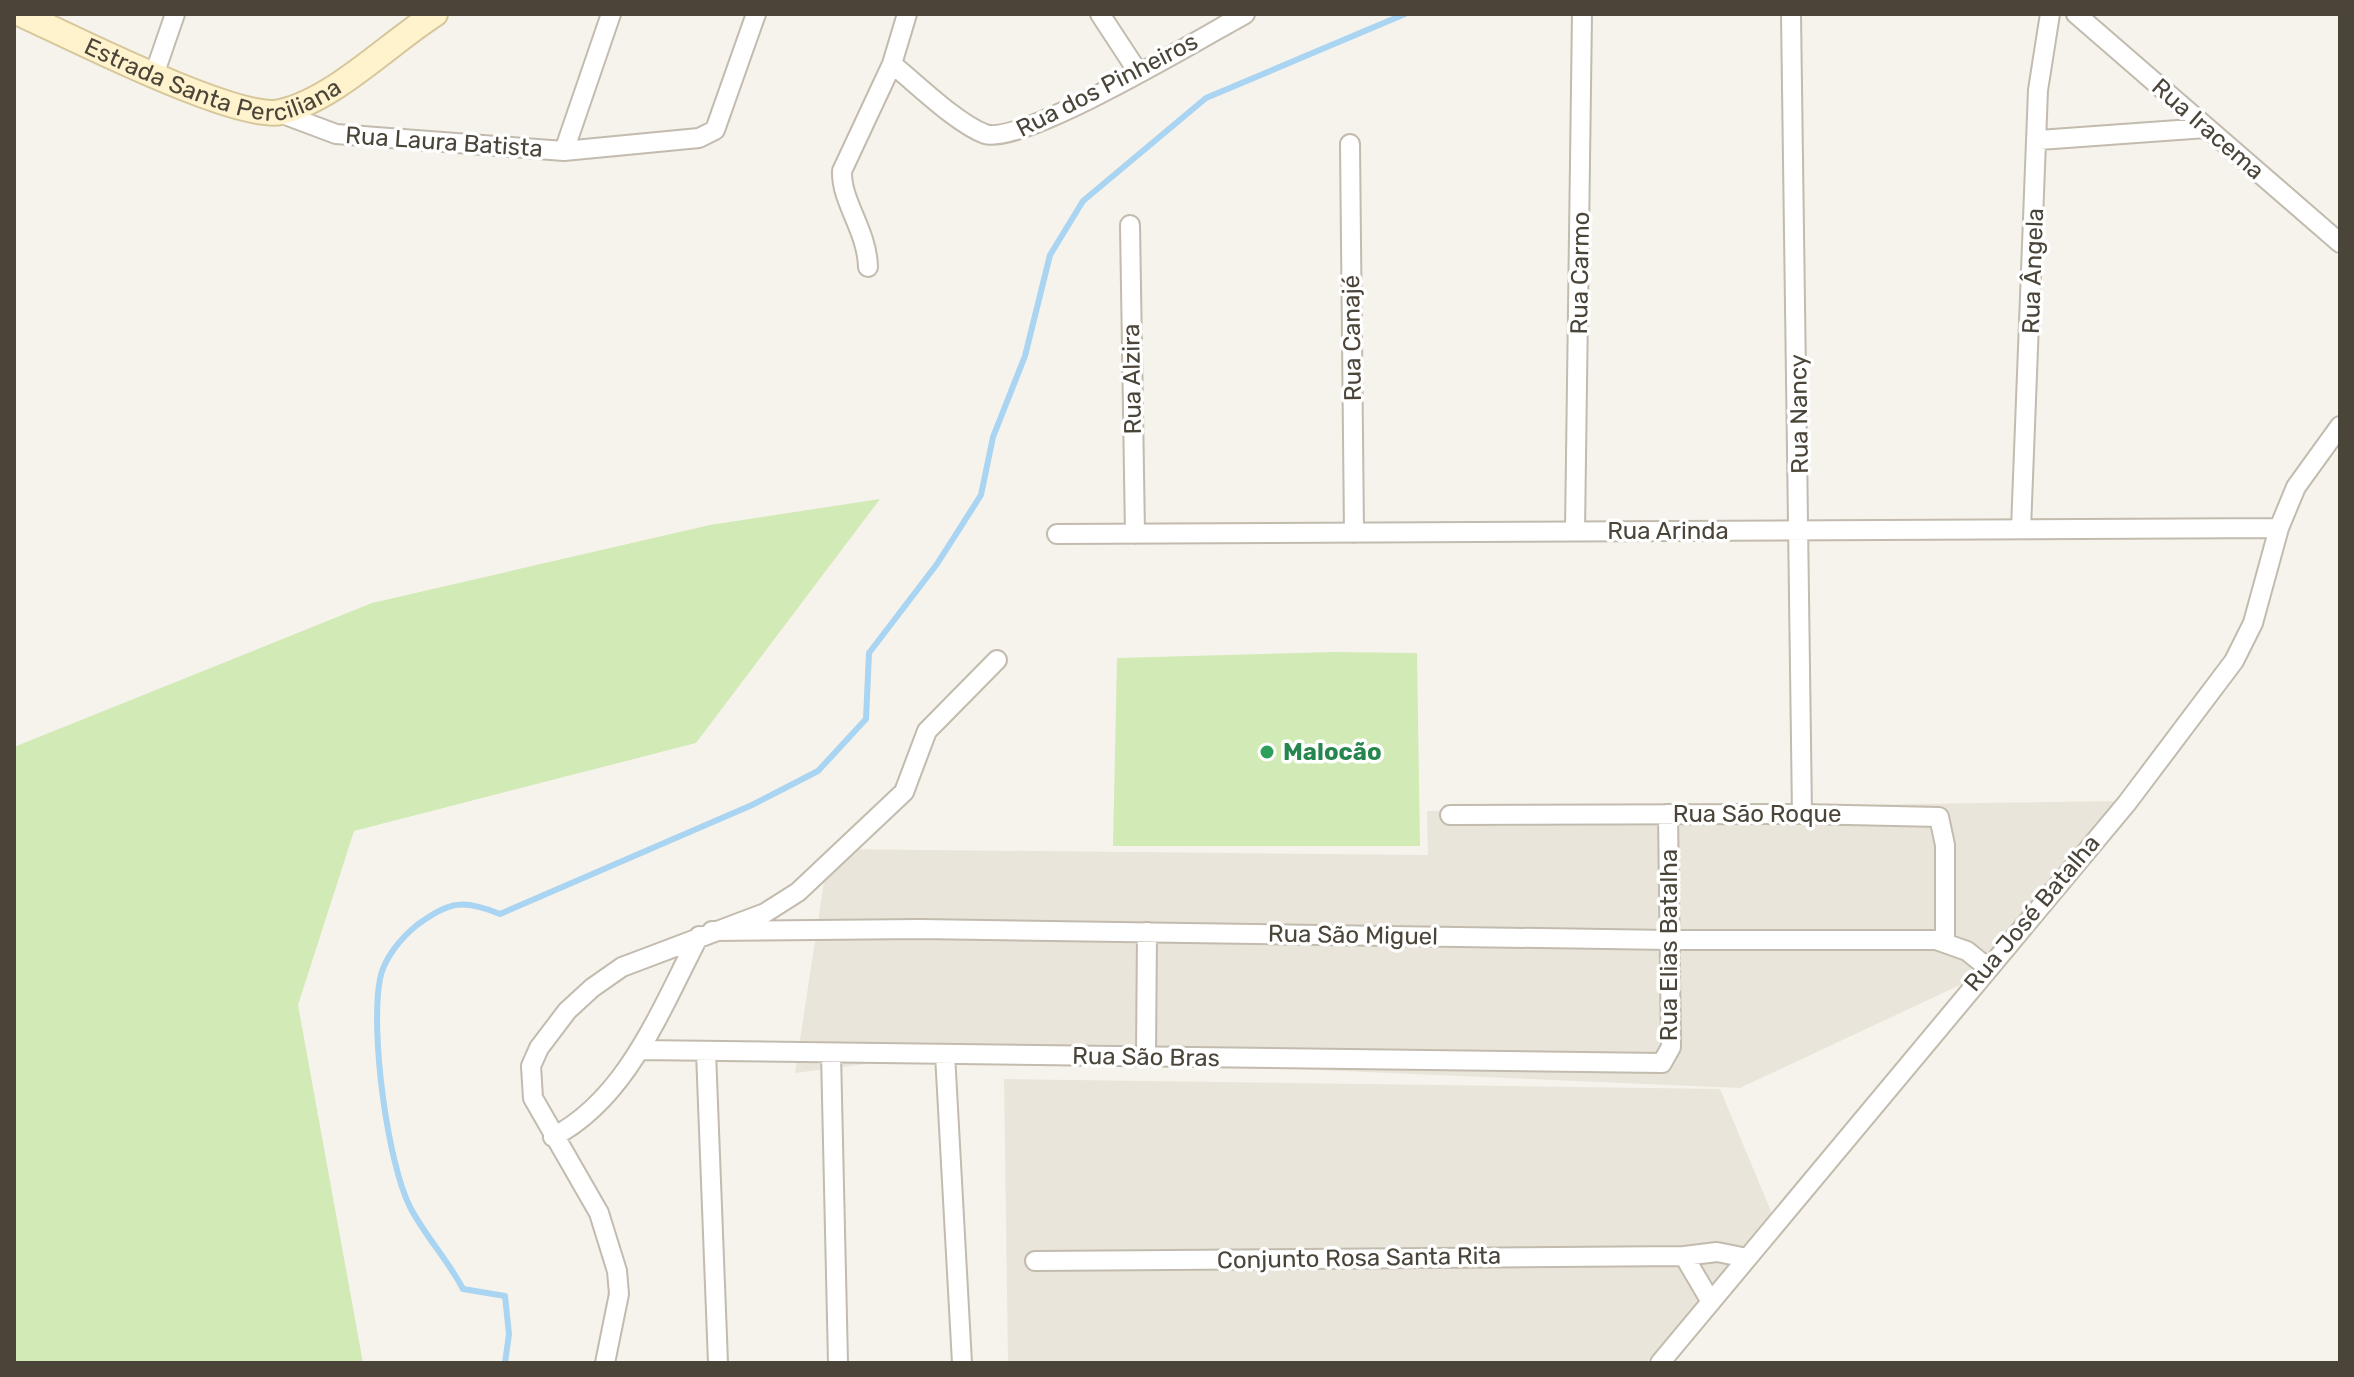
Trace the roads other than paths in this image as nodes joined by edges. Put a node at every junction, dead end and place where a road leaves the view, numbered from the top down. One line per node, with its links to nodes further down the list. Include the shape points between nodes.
1 (21, 14): 15 (street, Estrada Santa Perciliana)
2 (175, 14): 15 (street)
3 (435, 14): 16 (street, Estrada Santa Perciliana, via 330,88)
4 (611, 14): 20 (street)
5 (756, 14): 20 (street, Rua Laura Batista, via 715,130 699,138)
6 (907, 14): 13 (street)
7 (1100, 14): 14 (street)
8 (1245, 14): 14 (street, Rua dos Pinheiros)
9 (1582, 14): 28 (street, Rua Carmo)
10 (1791, 14): 27 (street, Rua Nancy)
11 (2050, 14): 18 (street, Rua Ângela, via 2040,67)
12 (2076, 14): 17 (street, Rua Iracema)
13 (892, 64): 14 (street, Rua dos Pinheiros, via 969,125 999,136 1038,124); 23 (street, via 842,171 864,236)
14 (1138, 72)
15 (154, 75): 16 (street, Estrada Santa Perciliana, via 241,109)
16 (280, 113): 20 (street, Rua Laura Batista, via 336,134)
17 (2206, 128): 18 (street); 22 (street, Rua Iracema)
18 (2039, 140): 26 (street, Rua Ângela)
19 (1350, 144): 29 (street, Rua Canajé)
20 (564, 151)
21 (1130, 225): 31 (street, Rua Alzira)
22 (2340, 243)
23 (868, 267)
24 (2340, 426): 25 (street, Rua José Batalha, via 2309,466)
25 (2279, 528): 26 (street, Rua Arinda); 40 (street, Rua José Batalha, via 2253,623 2234,661 2127,803)
26 (2021, 529): 27 (street, Rua Arinda)
27 (1801, 530): 28 (street, Rua Arinda); 34 (street, Rua Nancy)
28 (1575, 531): 29 (street, Rua Arinda)
29 (1354, 533): 31 (street, Rua Arinda)
30 (1057, 534): 31 (street, Rua Arinda)
31 (1135, 534)
32 (997, 660): 37 (street, via 927,731 910,782 874,823 782,904)
33 (1668, 814): 34 (street, Rua São Roque); 35 (street, Rua São Roque); 38 (street, Rua Elias Batalha)
34 (1802, 814): 39 (street, Rua São Roque, via 1939,817 1945,845)
35 (1450, 815)
36 (1147, 932): 37 (street, Rua São Miguel); 38 (street, Rua São Miguel); 45 (street)
37 (705, 934): 41 (street); 47 (street, via 652,953 592,988 539,1048 531,1066 533,1098)
38 (1670, 940): 39 (street, Rua São Miguel); 46 (street, Rua Elias Batalha, via 1671,1047 1662,1063)
39 (1945, 942): 40 (street, Rua São Miguel)
40 (1987, 967): 49 (street, Rua José Batalha)
41 (640, 1050): 42 (street, Rua São Bras); 47 (street, via 594,1111)
42 (706, 1052): 43 (street, Rua São Bras); 53 (street)
43 (831, 1053): 44 (street, Rua São Bras); 54 (street)
44 (945, 1054): 45 (street, Rua São Bras); 55 (street)
45 (1146, 1056): 46 (street, Rua São Bras)
46 (1652, 1065)
47 (553, 1137): 52 (street, via 599,1213 617,1271 619,1294)
48 (1684, 1256): 49 (street, Conjunto Rosa Santa Rita, via 1717,1252); 50 (street, Conjunto Rosa Santa Rita); 51 (street)
49 (1747, 1258): 51 (street, Rua José Batalha)
50 (1035, 1261)
51 (1711, 1302): 56 (street, Rua José Batalha)
52 (605, 1363)
53 (718, 1363)
54 (838, 1363)
55 (962, 1363)
56 (1660, 1363)

